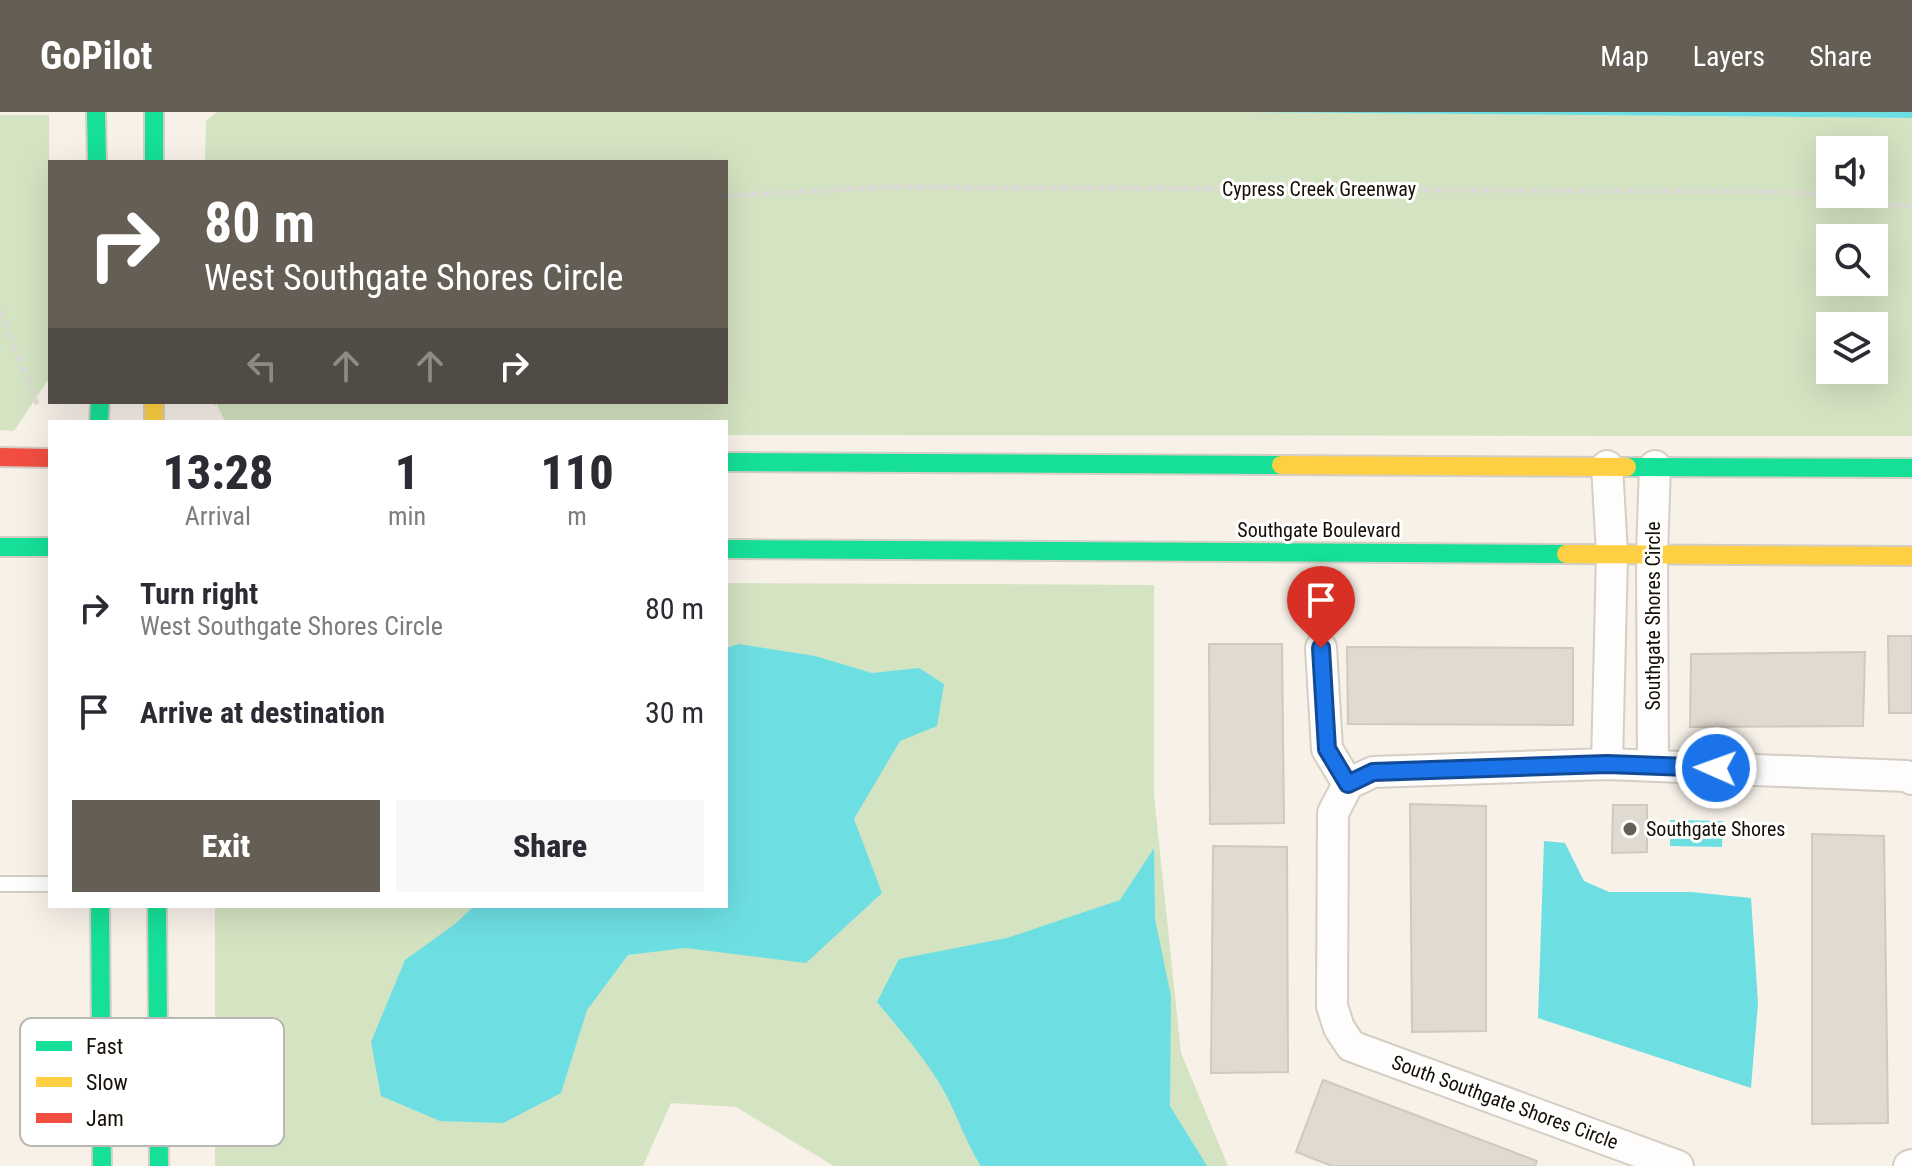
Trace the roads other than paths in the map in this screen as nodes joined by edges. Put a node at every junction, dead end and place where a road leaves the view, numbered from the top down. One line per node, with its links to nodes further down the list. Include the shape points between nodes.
1 (96, 116): 3 (main road)
2 (154, 118): 4 (main road)
3 (97, 160)
4 (154, 160)
5 (0, 457): 6 (main road)
6 (48, 458)
7 (728, 462): 8 (main road)
8 (1607, 466): 9 (main road); 14 (street, Southgate Shores Circle)
9 (1655, 466): 10 (main road); 15 (street, Southgate Shores Circle)
10 (1912, 468)
11 (0, 547): 12 (main road)
12 (48, 547)
13 (728, 549): 14 (main road, Southgate Boulevard)
14 (1612, 554): 15 (main road, Southgate Boulevard); 18 (street, Southgate Shores Circle)
15 (1652, 555): 16 (main road, Southgate Boulevard); 19 (street, Southgate Shores Circle)
16 (1912, 556)
17 (1321, 648): 21 (street, via 1327,749)
18 (1607, 764): 19 (street); 21 (street, via 1373,772)
19 (1653, 766): 20 (street)
20 (1912, 779)
21 (1348, 784): 32 (street, South Southgate Shores Circle, via 1333,813 1332,1006 1351,1046)
22 (0, 884): 23 (lane)
23 (48, 884)
24 (100, 908): 26 (main road)
25 (157, 908): 27 (main road)
26 (101, 1018)
27 (158, 1018)
28 (102, 1146): 30 (main road)
29 (159, 1146): 31 (main road)
30 (102, 1166)
31 (159, 1166)
32 (1678, 1166)

